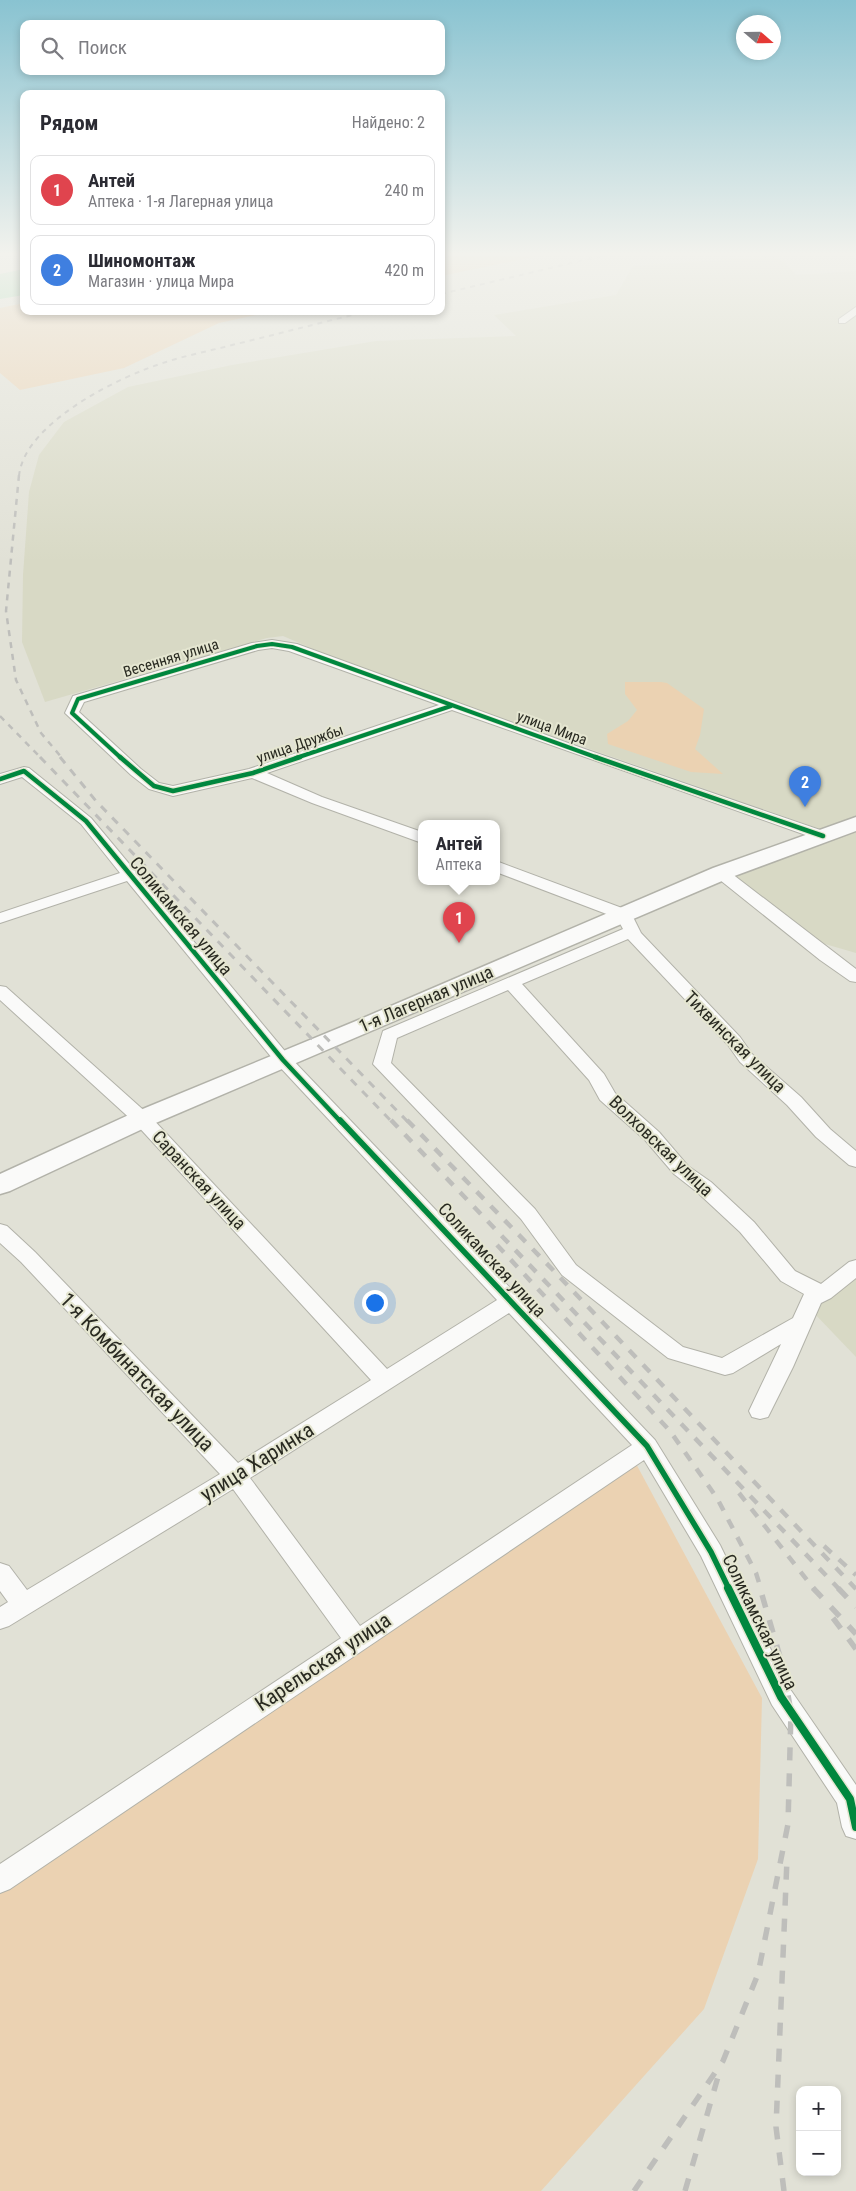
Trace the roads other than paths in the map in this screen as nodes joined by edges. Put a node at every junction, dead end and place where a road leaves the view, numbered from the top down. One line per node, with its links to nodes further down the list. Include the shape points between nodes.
1 (272, 644): 2 (street, улица Мира, via 292,647); 5 (street, Весенняя улица, via 78,699 72,714)
2 (451, 706): 3 (street, улица Дружбы); 7 (street, улица Мира)
3 (253, 773): 5 (street, улица Дружбы, via 173,791); 8 (street)
4 (0, 779): 11 (street, Соликамская улица, via 24,770 86,821)
5 (154, 786)
6 (856, 824): 7 (main road, 1-я Лагерная улица)
7 (823, 836): 10 (main road, 1-я Лагерная улица)
8 (418, 837)
9 (500, 868): 13 (street)
10 (721, 873): 13 (main road, 1-я Лагерная улица); 14 (street)
11 (129, 875): 12 (street); 19 (street, Соликамская улица)
12 (2, 913)
13 (628, 923): 17 (street); 19 (main road, 1-я Лагерная улица); 21 (street, Тихвинская улица, via 746,1058)
14 (826, 956): 15 (street); 16 (street)
15 (856, 960)
16 (856, 977)
17 (512, 983): 25 (street, Волховская улица, via 597,1078 607,1096 652,1136 681,1170 747,1227 788,1276); 27 (street, via 389,1034 382,1064 528,1214 569,1270 676,1353 725,1367)
18 (0, 990): 20 (street, Саранская улица)
19 (283, 1060): 20 (main road, 1-я Лагерная улица); 26 (street, Соликамская улица)
20 (142, 1118): 22 (main road, 1-я Лагерная улица); 28 (street, Саранская улица)
21 (856, 1161)
22 (0, 1185)
23 (0, 1231): 31 (street, 1-я Комбинатская улица)
24 (856, 1267): 25 (street)
25 (824, 1293): 27 (street, via 812,1298)
26 (511, 1301): 28 (street, улица Харинка); 30 (street, Соликамская улица)
27 (800, 1323): 29 (street)
28 (385, 1381): 31 (street, улица Харинка)
29 (760, 1411)
30 (647, 1446): 35 (street, Карельская улица); 36 (street, Соликамская улица, via 711,1552 781,1697 850,1799)
31 (236, 1476): 33 (street, улица Харинка); 35 (street, 1-я Комбинатская улица)
32 (0, 1573): 33 (street)
33 (24, 1604): 34 (street, улица Харинка)
34 (0, 1619)
35 (356, 1640): 37 (street, Карельская улица)
36 (856, 1827)
37 (0, 1880)

